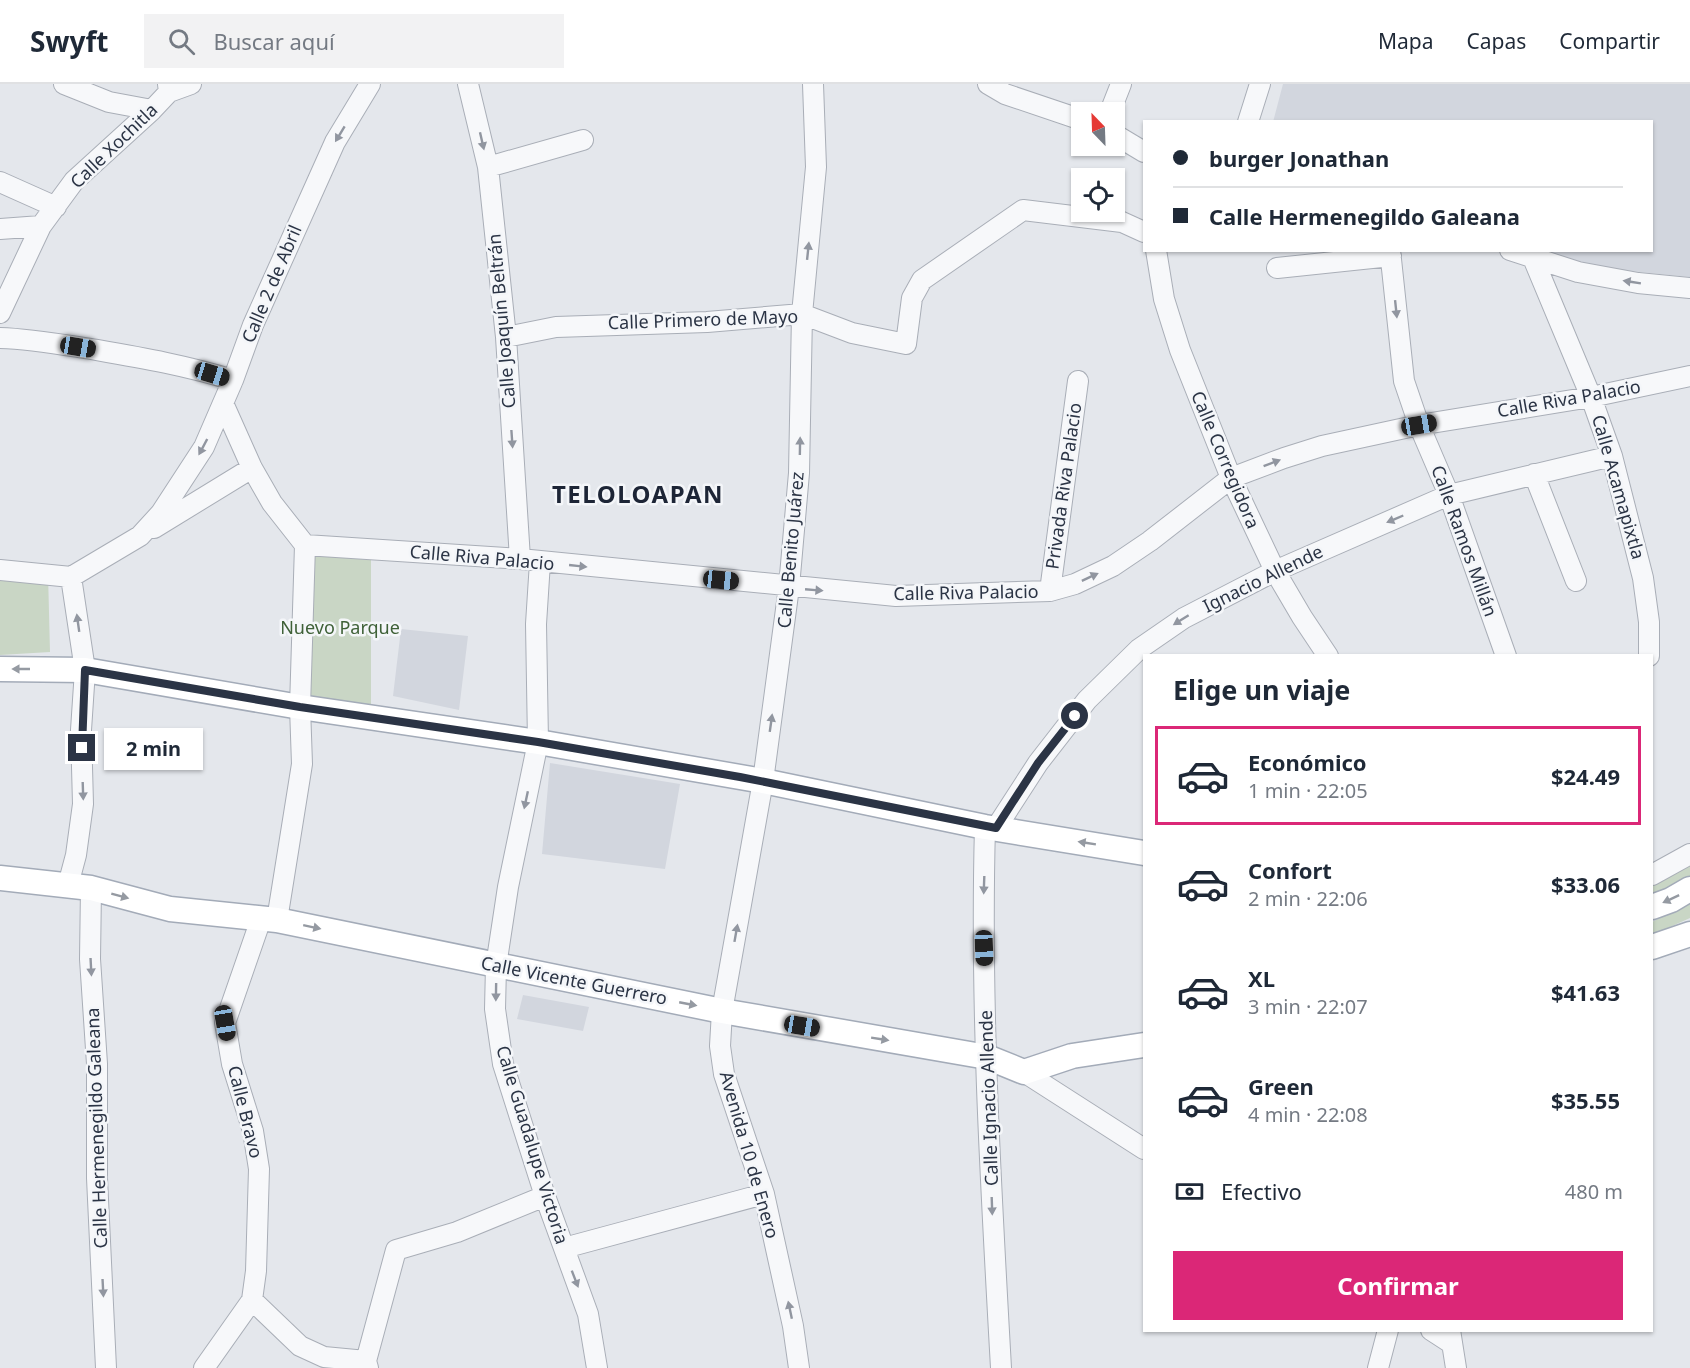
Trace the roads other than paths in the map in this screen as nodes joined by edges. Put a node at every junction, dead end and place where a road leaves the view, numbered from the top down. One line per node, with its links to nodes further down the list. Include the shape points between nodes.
1 (64, 84): 11 (street, via 109,102)
2 (191, 84): 9 (street)
3 (370, 84): 34 (street, Calle 2 de Abril, one-way to 34, via 335,142 253,325)
4 (468, 84): 17 (street, Calle Joaquín Beltrán, one-way to 17)
5 (813, 84): 30 (street, Calle Benito Juárez, one-way to 5, via 816,167)
6 (988, 84): 12 (street, via 1005,94)
7 (1121, 84): 10 (street)
8 (1260, 84): 13 (street)
9 (168, 88): 11 (street, Calle Xochitla)
10 (1114, 102)
11 (152, 110): 19 (street, Calle Xochitla, via 74,181)
12 (1071, 116)
13 (1249, 120)
14 (583, 140): 17 (street)
15 (1125, 141): 16 (street)
16 (1143, 151)
17 (488, 167): 31 (street, Calle Joaquín Beltrán)
18 (0, 183): 19 (street)
19 (56, 207): 20 (street, Calle Xochitla)
20 (41, 226): 21 (street); 29 (street, Calle Xochitla)
21 (0, 229)
22 (1143, 232): 30 (street, Calle Primero de Mayo, via 1122,222 1023,210 922,280 912,298 906,344 852,333)
23 (1156, 252): 42 (street, Calle Corregidora, via 1164,298 1180,350)
24 (1516, 252): 26 (street)
25 (1390, 253): 27 (street); 38 (street, Calle Ramos Millán, one-way to 38, via 1404,381)
26 (1533, 258): 28 (street, one-way to 26, via 1638,284); 36 (street, Calle Acamapixtla)
27 (1277, 268)
28 (1690, 288)
29 (0, 313)
30 (802, 314): 31 (street, Calle Primero de Mayo, via 556,327); 52 (street, Calle Benito Juárez, one-way to 30, via 799,473)
31 (506, 337): 46 (street, Calle Joaquín Beltrán, one-way to 46)
32 (0, 338): 34 (street, via 125,355 191,367)
33 (1690, 376): 36 (street, Calle Riva Palacio)
34 (233, 380): 37 (street, Calle 2 de Abril)
35 (1078, 381): 53 (street, Privada Riva Palacio)
36 (1591, 396): 38 (street, Calle Riva Palacio); 39 (street, Calle Acamapixtla)
37 (223, 403): 40 (street); 44 (street, Calle 2 de Abril, one-way to 44, via 204,447 161,513)
38 (1419, 425): 42 (street, Calle Riva Palacio, one-way to 38, via 1322,446); 43 (street, Calle Ramos Millán)
39 (1612, 456): 41 (street, Ignacio Allende); 56 (street, Calle Acamapixtla, via 1643,578)
40 (252, 468): 44 (street); 45 (street, via 277,511)
41 (1534, 474): 43 (street, Ignacio Allende); 51 (street)
42 (1231, 478): 49 (street, Calle Corregidora); 53 (street, Calle Riva Palacio, one-way to 42, via 1113,566)
43 (1449, 495): 49 (street, Ignacio Allende, one-way to 49); 55 (street, Calle Ramos Millán)
44 (140, 536): 50 (street, Calle 2 de Abril)
45 (305, 544): 46 (street, Calle Riva Palacio); 59 (street, Calle Bravo)
46 (520, 560): 47 (street, Calle Riva Palacio)
47 (540, 562): 52 (street, Calle Riva Palacio, one-way to 52); 60 (street, Calle Guadalupe Victoria, via 536,624)
48 (0, 570): 50 (street)
49 (1275, 571): 54 (street, Calle Corregidora); 62 (street, Ignacio Allende, one-way to 62, via 1184,618 1139,649 1088,700)
50 (71, 577): 58 (street, Calle Hermenegildo Galeana, one-way to 50)
51 (1576, 580)
52 (789, 587): 53 (street, Calle Riva Palacio, one-way to 53, via 896,596); 61 (street, Calle Benito Juárez, one-way to 52)
53 (1050, 591)
54 (1327, 654)
55 (1505, 654)
56 (1649, 654)
57 (0, 669): 58 (main road, one-way to 57)
58 (85, 670): 59 (main road); 67 (street, Calle Hermenegildo Galeana, one-way to 67, via 81,730 83,804 76,855)
59 (300, 707): 60 (main road); 70 (street, Calle Bravo, via 302,764)
60 (538, 742): 61 (main road); 73 (street, Calle Guadalupe Victoria, one-way to 73)
61 (763, 781): 62 (main road); 74 (street, Calle Benito Juárez, one-way to 61)
62 (991, 828): 63 (main road, one-way to 62); 76 (street, Calle Ignacio Allende, one-way to 76, via 983,904)
63 (1143, 853)
64 (1690, 854): 65 (street)
65 (1653, 874)
66 (0, 878): 67 (main road, Calle Vicente Guerrero)
67 (79, 887): 70 (main road, Calle Vicente Guerrero, one-way to 70, via 170,909); 86 (street, Calle Hermenegildo Galeana, one-way to 86, via 90,959 97,1064 97,1178)
68 (1690, 889): 69 (main road, one-way to 69)
69 (1653, 907)
70 (269, 920): 73 (main road, Calle Vicente Guerrero, one-way to 73); 82 (street, Calle Bravo, via 225,1023 259,1169)
71 (1690, 934): 72 (main road)
72 (1653, 946)
73 (496, 966): 74 (main road, Calle Vicente Guerrero, one-way to 74); 80 (street, Calle Guadalupe Victoria, one-way to 80, via 495,1010 503,1064)
74 (722, 1011): 76 (main road, Calle Vicente Guerrero, one-way to 76); 79 (street, Avenida 10 de Enero, via 720,1046 724,1074)
75 (1143, 1045): 77 (main road, via 1072,1056)
76 (987, 1057): 77 (main road, Calle Vicente Guerrero); 90 (street, Calle Ignacio Allende, one-way to 90)
77 (1024, 1072): 78 (street)
78 (1143, 1148)
79 (764, 1194): 81 (street); 89 (street, Avenida 10 de Enero, one-way to 79)
80 (545, 1196): 81 (street, Calle Guadalupe Victoria); 85 (street, via 457,1232 396,1250)
81 (564, 1248): 88 (street, Calle Guadalupe Victoria, one-way to 88, via 588,1314)
82 (252, 1300): 85 (street, via 300,1346 324,1357); 87 (street, Calle Bravo)
83 (1387, 1332): 91 (street)
84 (1450, 1337): 92 (street)
85 (367, 1364)
86 (106, 1368)
87 (204, 1368)
88 (597, 1368)
89 (799, 1368)
90 (1001, 1368)
91 (1378, 1368)
92 (1456, 1368)

